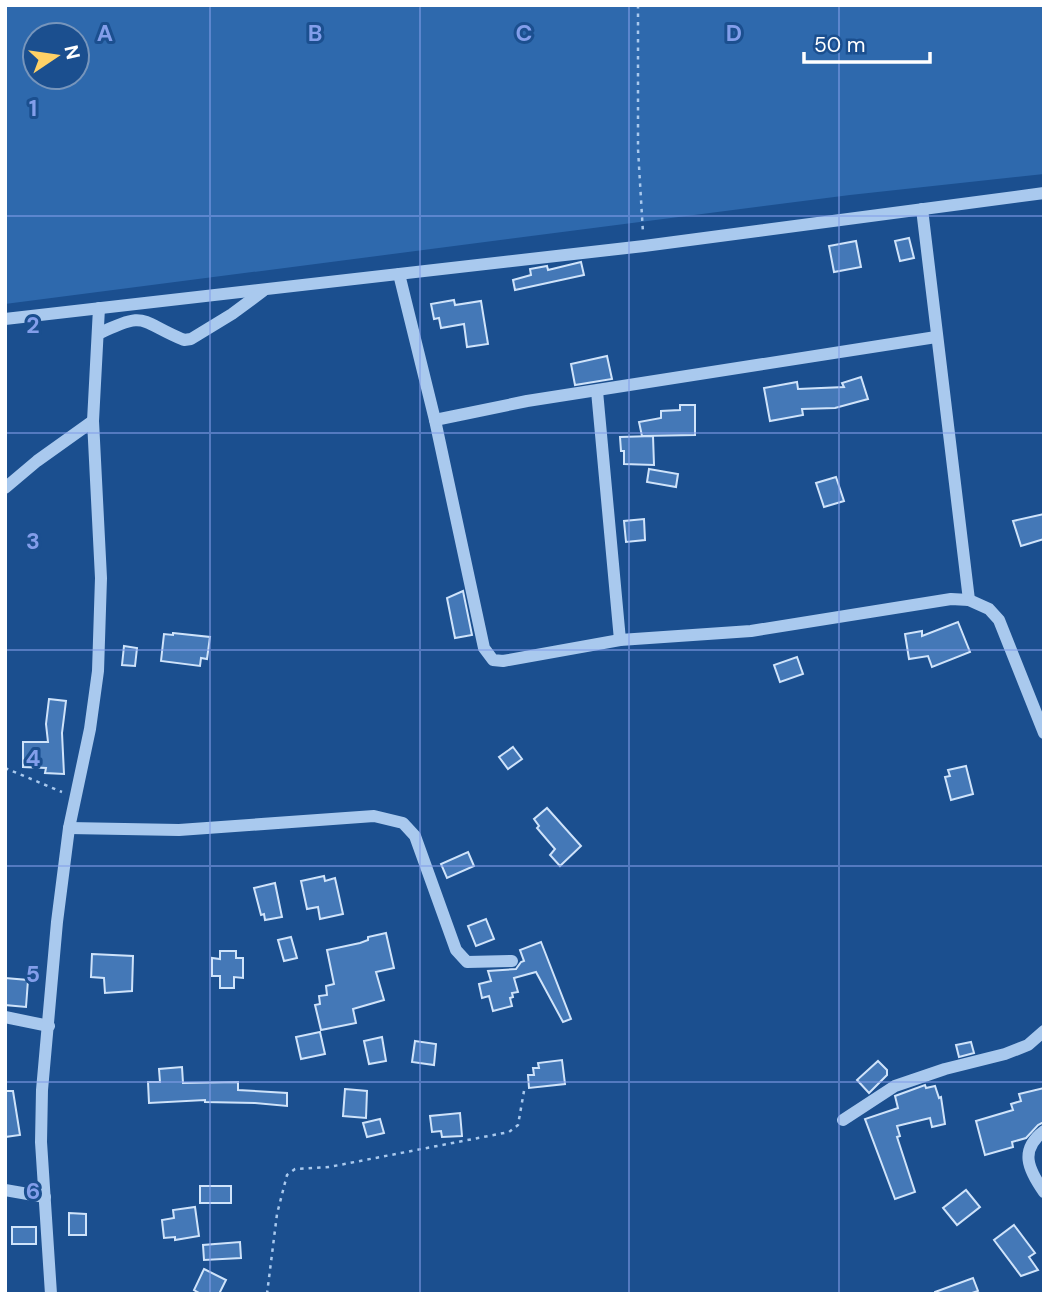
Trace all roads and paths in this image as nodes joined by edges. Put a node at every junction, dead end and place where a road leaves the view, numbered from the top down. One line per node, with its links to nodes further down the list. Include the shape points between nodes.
1 (638, 5): 4 (path, via 638,149)
2 (1044, 193): 3 (street)
3 (922, 209): 4 (street); 10 (street)
4 (644, 246): 5 (street)
5 (399, 274): 6 (street); 12 (street)
6 (264, 291): 7 (street); 9 (street, via 191,339 139,319)
7 (99, 308): 8 (street); 9 (street)
8 (5, 319)
9 (97, 334): 13 (street)
10 (936, 337): 11 (street); 15 (street)
11 (597, 391): 12 (street); 16 (street)
12 (435, 420): 16 (street, via 484,648 493,660)
13 (93, 421): 14 (street); 20 (street, via 101,618 90,729)
14 (5, 488)
15 (969, 600): 16 (street, via 928,602 751,631); 17 (street, via 989,609 999,620)
16 (620, 640)
17 (1044, 733)
18 (5, 763): 19 (path)
19 (7, 768): 20 (path)
20 (74, 798): 21 (street)
21 (69, 828): 22 (street, via 179,830 374,816 403,823 415,836 456,950 467,962); 24 (street)
22 (512, 961)
23 (5, 1017): 24 (street)
24 (49, 1026): 31 (street, via 42,1090)
25 (1044, 1031): 27 (street, via 1028,1045 1005,1054 895,1086)
26 (524, 1091): 33 (path, via 513,1130 287,1175)
27 (843, 1120)
28 (1044, 1131): 30 (street, via 1033,1139 1028,1151)
29 (5, 1190): 31 (street)
30 (1044, 1192)
31 (45, 1197): 32 (street)
32 (51, 1294)
33 (267, 1294)

